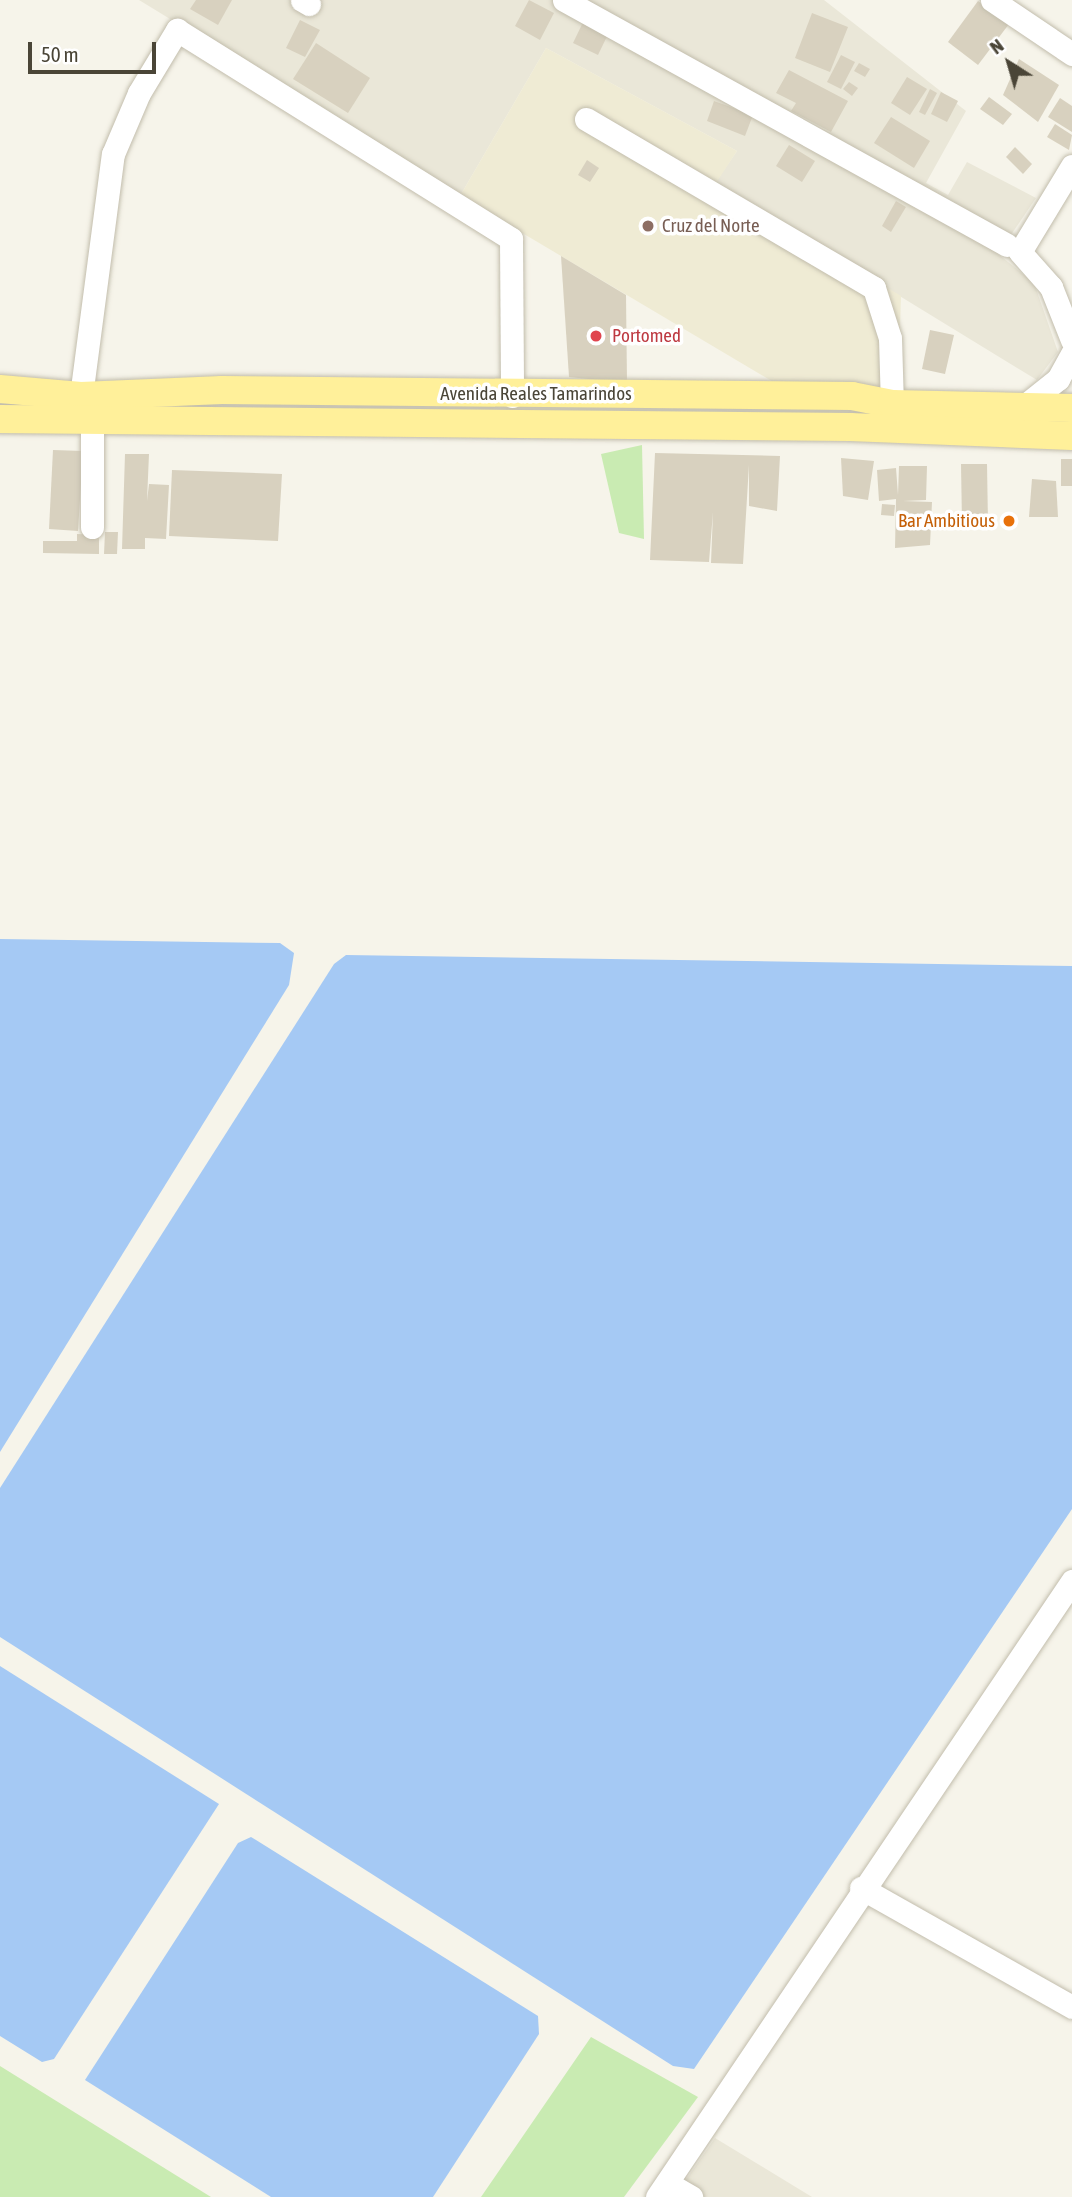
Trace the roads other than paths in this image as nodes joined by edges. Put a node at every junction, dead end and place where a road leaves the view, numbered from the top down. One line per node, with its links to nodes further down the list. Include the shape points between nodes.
1 (564, 0): 6 (street)
2 (992, 0): 3 (street)
3 (1072, 54)
4 (586, 119): 13 (street, via 874,288 890,338)
5 (1072, 166): 7 (street, via 1020,253 1051,287)
6 (1007, 246)
7 (1072, 340)
8 (1072, 354): 14 (street, via 1058,379)
9 (0, 390): 11 (main road, Avenida Reales Tamarindos)
10 (569, 394): 12 (main road, Avenida Reales Tamarindos); 13 (main road, Avenida Reales Tamarindos, via 852,396); 17 (main road)
11 (81, 396): 12 (main road, Avenida Reales Tamarindos, via 222,390); 12 (street, via 113,154 139,93 177,30 510,239)
12 (512, 396)
13 (892, 404): 14 (main road, Avenida Reales Tamarindos)
14 (1023, 407): 15 (main road, Avenida Reales Tamarindos)
15 (1072, 408)
16 (0, 419): 18 (main road, Avenida Reales Tamarindos)
17 (569, 423): 18 (main road, Avenida Reales Tamarindos, via 221,418); 19 (main road, Avenida Reales Tamarindos)
18 (92, 424): 20 (street)
19 (1072, 436)
20 (92, 527)
21 (1072, 1581): 22 (street)
22 (861, 1888): 23 (street); 24 (street)
23 (1072, 2007)
24 (662, 2190): 25 (street)
25 (691, 2197)

